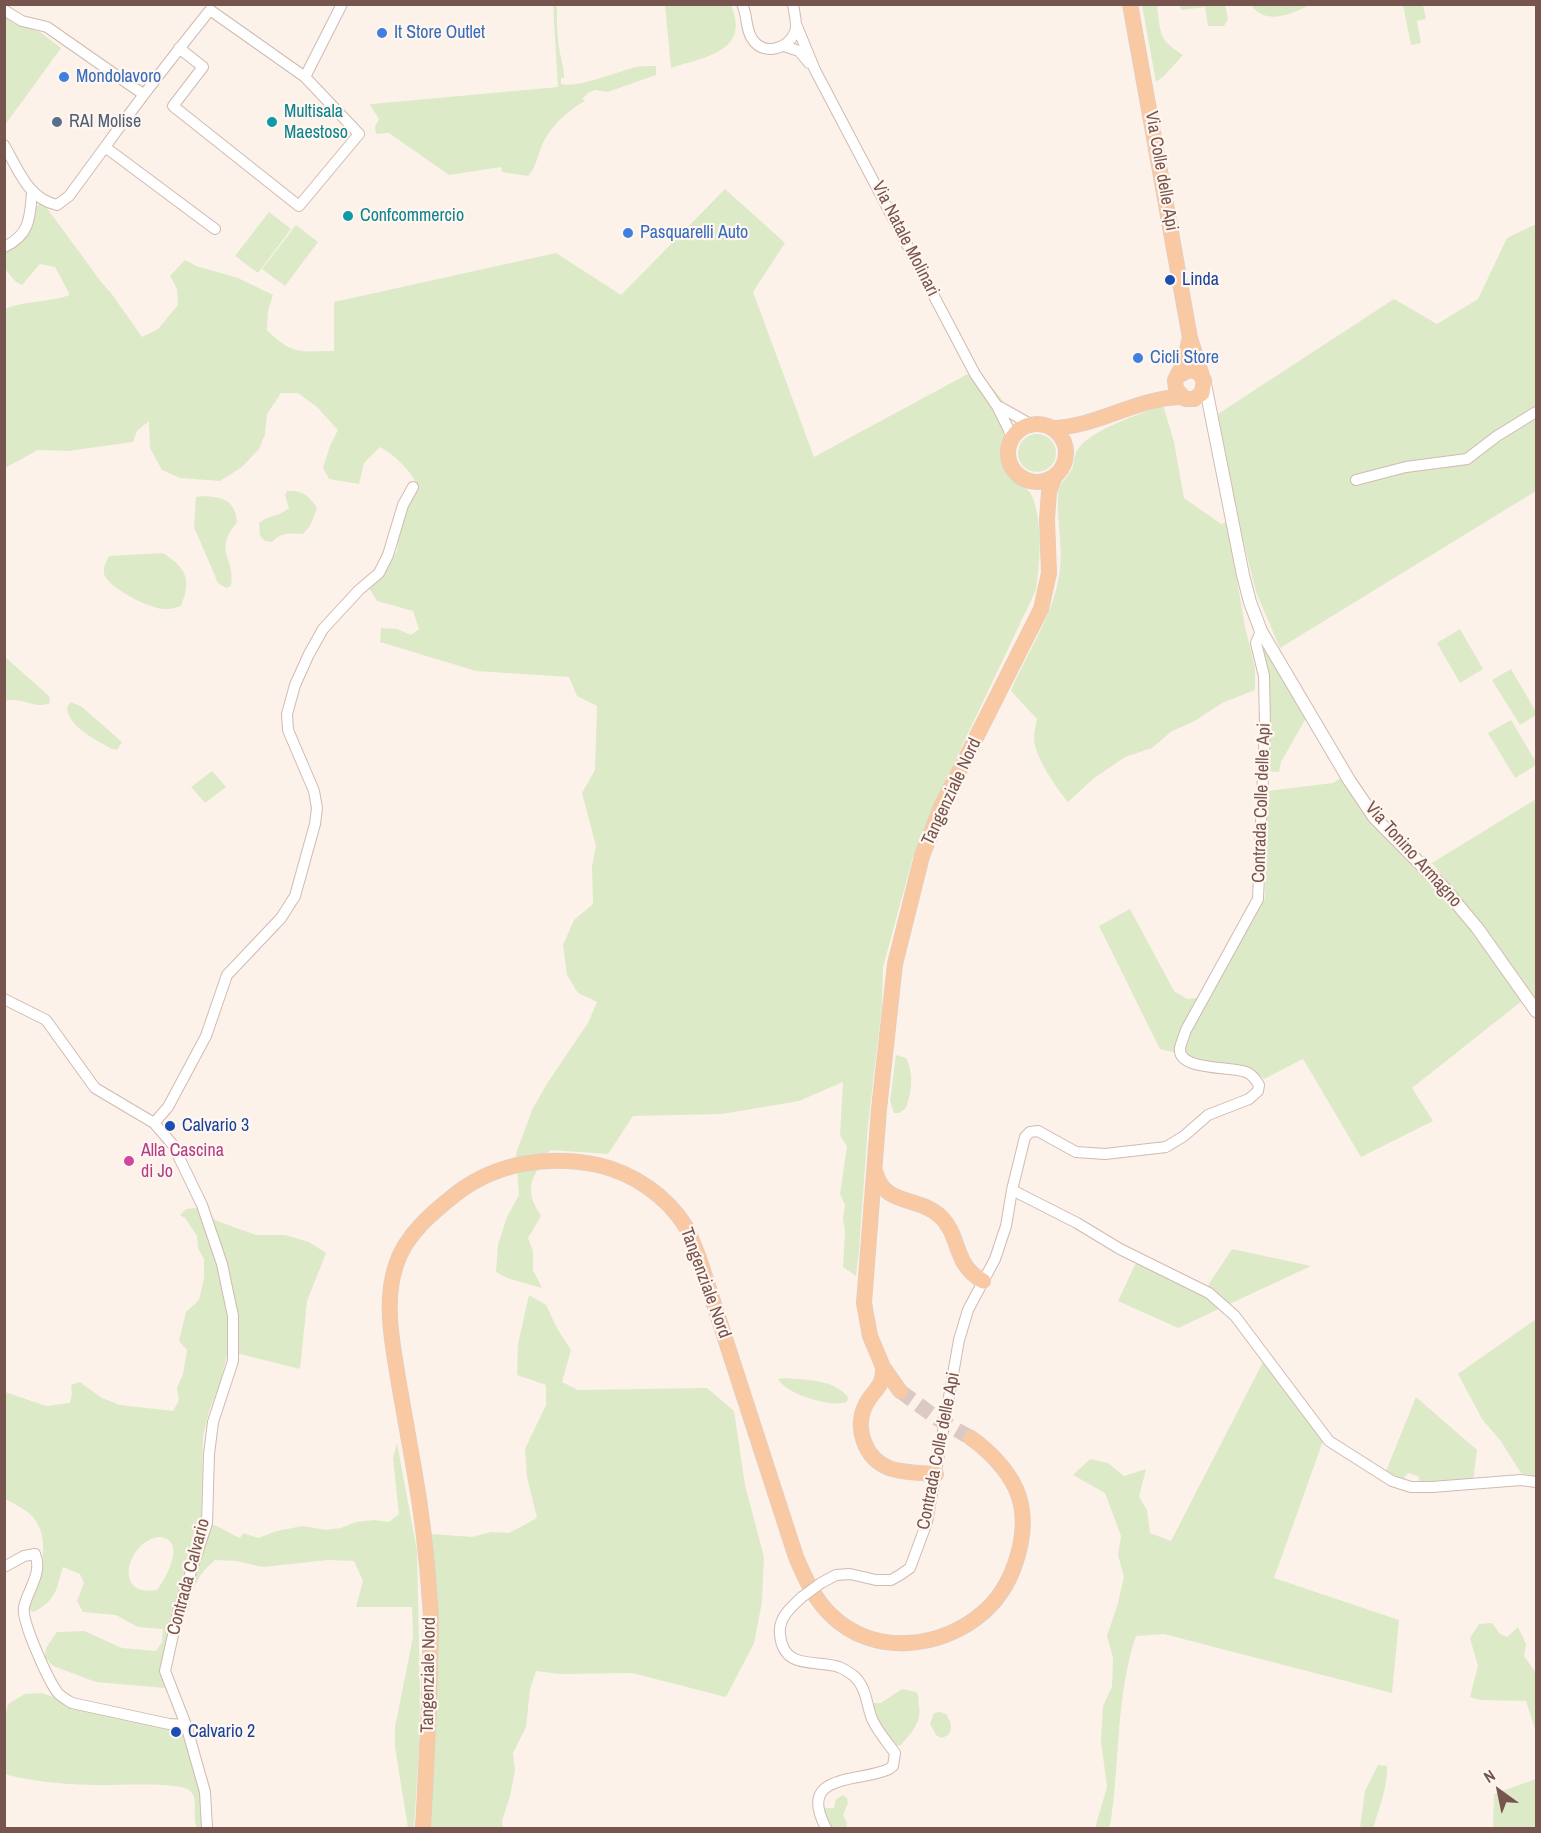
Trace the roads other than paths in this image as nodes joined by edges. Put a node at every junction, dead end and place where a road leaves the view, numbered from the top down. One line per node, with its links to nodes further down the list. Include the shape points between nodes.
1 (342, 4): 10 (street)
2 (742, 4): 7 (street, via 756,44 770,50)
3 (793, 4): 6 (street, Via Natale Molinari)
4 (1130, 4): 17 (main road, Via Colle delle Api)
5 (4, 10): 11 (street, via 22,21 47,27)
6 (796, 24): 7 (street); 9 (street, Via Natale Molinari)
7 (784, 46): 9 (street, Via Natale Molinari, via 799,51)
8 (179, 48): 10 (street, via 210,10); 10 (street, via 203,68 173,106 299,206 359,134); 11 (street)
9 (815, 70): 22 (street, Via Natale Molinari, via 975,374)
10 (305, 77)
11 (143, 94): 13 (street)
12 (4, 145): 14 (street)
13 (105, 147): 14 (street, via 69,196 57,205); 15 (street)
14 (32, 192): 16 (street, via 27,227 15,242)
15 (215, 229)
16 (4, 247)
17 (1190, 338): 18 (main road, Via Colle delle Api); 19 (main road, Via Colle delle Api)
18 (1176, 378): 19 (main road, via 1190,370); 20 (main road, via 1176,389); 21 (main road)
19 (1203, 380): 20 (main road, via 1198,396); 27 (street, Via Colle delle Api)
20 (1183, 398): 21 (main road); 27 (street, Via Colle delle Api, via 1203,412)
21 (1148, 401): 24 (main road)
22 (997, 406): 25 (street, Via Natale Molinari); 28 (street, Via Natale Molinari)
23 (1536, 411): 31 (street, via 1467,459)
24 (1097, 420): 26 (main road); 29 (main road)
25 (1032, 425): 26 (main road); 28 (main road)
26 (1052, 428): 29 (main road, via 1065,444)
27 (1213, 431): 35 (street, Via Colle delle Api, via 1243,575)
28 (1012, 439): 32 (main road, via 1010,465)
29 (1066, 453): 30 (main road)
30 (1055, 476): 32 (main road); 34 (main road, Tangenziale Nord)
31 (1356, 480)
32 (1029, 481): 34 (main road, Tangenziale Nord)
33 (413, 488): 38 (street, via 379,573 323,629 295,685 287,714 288,730 314,791 317,808 295,896 281,918 227,975 206,1036 168,1107)
34 (1047, 519): 39 (main road, Tangenziale Nord, via 1049,573 1041,609 941,807 922,856 895,964)
35 (1261, 631): 37 (street, Via Tonino Armagno, via 1374,816 1444,888); 40 (street, Contrada Colle delle Api, via 1256,643 1264,676 1265,725 1258,899 1186,1030 1180,1049 1184,1060 1248,1072 1259,1085 1258,1091 1249,1099 1208,1115 1166,1147 1105,1154 1076,1152 1038,1131 1030,1132 1025,1137)
36 (4, 999): 38 (street, Contrada Calvario, via 46,1020 95,1088)
37 (1536, 1011)
38 (154, 1123): 50 (street, Contrada Calvario, via 173,1145 202,1205 222,1264 233,1316 233,1361 213,1422 207,1523 179,1608 165,1671)
39 (875, 1171): 41 (main road, via 882,1188); 42 (main road, Tangenziale Nord)
40 (1012, 1190): 43 (street, Contrada Colle delle Api, via 1006,1226); 48 (street, via 1209,1293 1235,1316 1329,1441 1392,1480 1411,1487)
41 (898, 1198): 42 (main road, via 882,1203); 43 (main road, via 929,1207 942,1218 962,1262 973,1276)
42 (870, 1221): 44 (main road, Tangenziale Nord, via 864,1303 870,1336)
43 (983, 1281): 47 (street, Contrada Colle delle Api, via 959,1340)
44 (883, 1367): 45 (main road); 45 (main road, Tangenziale Nord, via 899,1390)
45 (878, 1390): 47 (main road, via 867,1403 861,1420 862,1437 870,1452 890,1468)
46 (971, 1438): 52 (main road, Tangenziale Nord, via 999,1463 1016,1489 1021,1512 1016,1567 1002,1592 986,1611 940,1637 896,1643 857,1635 820,1603 796,1557 702,1269 680,1217 662,1197 625,1173 577,1161 519,1164 466,1186 410,1239 396,1263 390,1287 393,1346 419,1498 431,1605)
47 (936, 1474): 53 (street, Contrada Colle delle Api, bridge, via 927,1522 910,1568 891,1580 836,1575 788,1610 779,1628 780,1641 787,1653 804,1664 838,1666 854,1676 865,1690 879,1732 895,1754 889,1769 837,1781 823,1791 818,1808)
48 (1536, 1482)
49 (4, 1567): 50 (street, via 35,1554 38,1562 23,1618 59,1695 72,1703)
50 (186, 1725): 51 (street, Contrada Calvario, via 205,1792)
51 (207, 1828)
52 (423, 1828)
53 (826, 1828)

